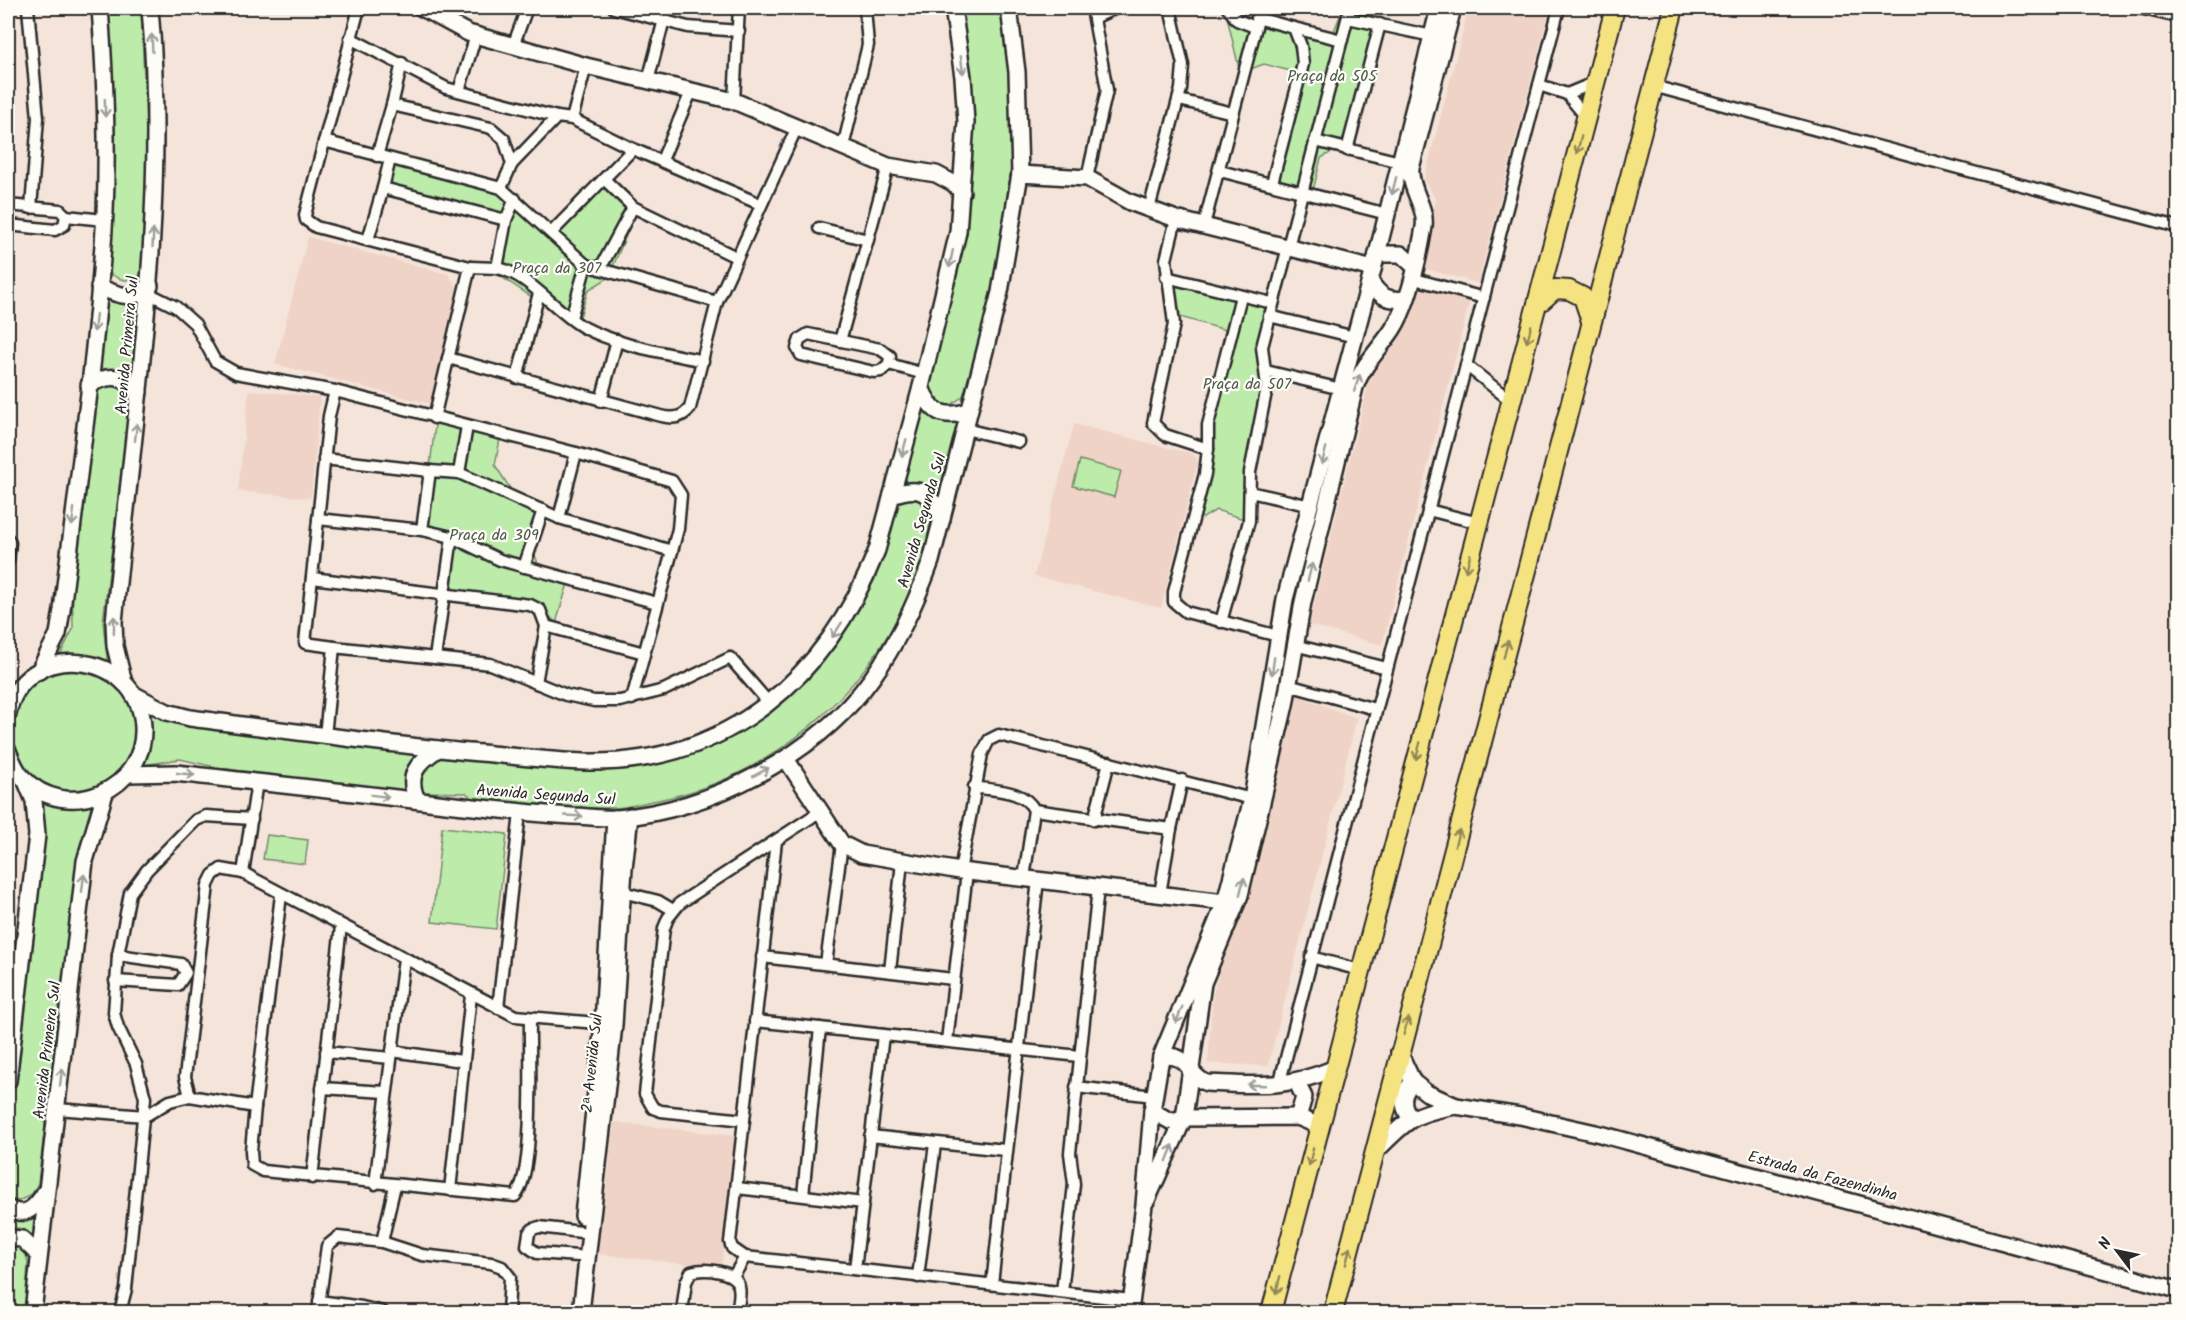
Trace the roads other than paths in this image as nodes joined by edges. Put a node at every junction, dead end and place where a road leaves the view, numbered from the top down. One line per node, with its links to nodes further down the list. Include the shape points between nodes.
1 (28, 8): 78 (street, via 38,118)
2 (100, 8): 83 (street, Avenida Primeira Sul, one-way to 83, via 106,125)
3 (150, 8): 103 (street, Avenida Primeira Sul, one-way to 3, via 156,176)
4 (359, 8): 32 (street)
5 (422, 8): 30 (street)
6 (527, 8): 34 (street)
7 (614, 8): 26 (street)
8 (667, 8): 26 (street)
9 (740, 8): 29 (street)
10 (865, 8): 54 (street, via 868,45)
11 (953, 8): 60 (street, Avenida Segunda Sul, one-way to 60, via 963,76)
12 (1009, 8): 66 (street, Avenida Segunda Sul, via 1017,72)
13 (1116, 8): 22 (street)
14 (1170, 8): 44 (street, via 1183,65)
15 (1228, 8): 25 (street, via 1237,20)
16 (1439, 8): 31 (street)
17 (1453, 8): 99 (street, via 1411,168 1411,181 1424,222)
18 (1559, 8): 39 (street)
19 (1615, 8): 38 (highway)
20 (1674, 8): 40 (highway)
21 (2139, 8): 24 (street)
22 (1093, 13): 67 (street, via 1107,90)
23 (1349, 13): 27 (street); 33 (street)
24 (2178, 17)
25 (1258, 18): 28 (street); 47 (street)
26 (664, 20): 29 (street, via 709,30); 37 (street)
27 (1380, 24): 31 (street); 56 (street)
28 (1294, 28): 33 (street); 69 (street, via 1303,64)
29 (739, 31): 45 (street)
30 (476, 36): 34 (street); 41 (street)
31 (1432, 36): 61 (street)
32 (350, 38): 35 (street); 52 (street)
33 (1342, 40): 53 (street)
34 (513, 46): 36 (street)
35 (402, 63): 41 (street, via 435,84); 46 (street)
36 (586, 66): 37 (street); 50 (street)
37 (648, 81): 42 (street)
38 (1596, 82): 43 (street); 49 (highway)
39 (1539, 85): 43 (street); 106 (street)
40 (1653, 86): 87 (street); 113 (highway)
41 (459, 91): 48 (street)
42 (691, 92): 45 (street); 59 (street)
43 (1567, 94): 49 (street)
44 (1179, 100): 47 (street); 79 (street)
45 (734, 101): 51 (street)
46 (392, 105): 57 (street); 62 (street, via 491,128 504,139)
47 (1233, 113): 64 (street)
48 (557, 117): 50 (street); 62 (street)
49 (1586, 118): 110 (highway, one-way to 110)
50 (572, 119): 55 (street)
51 (796, 127): 54 (street); 75 (street)
52 (324, 141): 57 (street); 90 (street, via 305,210 306,220 316,227)
53 (1314, 141): 56 (street); 73 (street)
54 (843, 147): 63 (street)
55 (633, 149): 59 (street); 68 (street)
56 (1347, 150): 61 (street)
57 (377, 156): 58 (street)
58 (390, 159): 70 (street); 71 (street)
59 (662, 160): 75 (street)
60 (963, 161): 65 (street); 72 (street, Avenida Segunda Sul)
61 (1400, 162): 80 (street, one-way to 80)
62 (512, 164): 71 (street)
63 (888, 166): 65 (street); 91 (street)
64 (1220, 171): 69 (street); 86 (street)
65 (936, 174): 72 (street)
66 (1020, 174): 67 (street); 130 (street, Avenida Segunda Sul, via 1000,292)
67 (1087, 178): 79 (street)
68 (604, 179): 77 (street); 89 (street)
69 (1272, 183): 73 (street)
70 (383, 188): 84 (street); 90 (street)
71 (501, 188): 74 (street)
72 (962, 192): 123 (street, Avenida Segunda Sul, one-way to 123, via 958,232)
73 (1302, 192): 80 (street); 92 (street)
74 (515, 199): 84 (street); 89 (street)
75 (760, 204): 94 (street)
76 (8, 205): 78 (street)
77 (633, 207): 94 (street); 98 (street)
78 (31, 208): 81 (street, via 60,210)
79 (1149, 209): 82 (street)
80 (1387, 214): 93 (street)
81 (66, 216): 83 (street); 85 (street, via 64,225 55,230)
82 (1176, 219): 86 (street); 101 (street, via 1166,255)
83 (104, 220): 102 (street, Avenida Primeira Sul)
84 (506, 220): 97 (street)
85 (8, 225)
86 (1204, 225): 92 (street)
87 (2178, 227)
88 (819, 228): 91 (street)
89 (552, 232): 95 (street)
90 (368, 240): 96 (street)
91 (868, 240): 116 (street)
92 (1288, 247): 100 (street); 109 (street)
93 (1377, 254): 99 (street, via 1396,252); 100 (street)
94 (736, 257): 108 (street)
95 (586, 265): 98 (street); 112 (street)
96 (470, 267): 97 (street); 117 (street)
97 (497, 268): 104 (street, via 515,273)
98 (600, 269): 108 (street)
99 (1413, 272): 106 (street); 107 (street)
100 (1372, 275): 107 (street, via 1379,294 1389,300); 114 (street)
101 (1166, 277): 105 (street); 135 (street, via 1174,324 1154,423 1165,435)
102 (99, 287): 103 (street, via 126,297); 124 (street, Avenida Primeira Sul, one-way to 124)
103 (150, 290): 126 (street, Avenida Primeira Sul); 127 (street, via 195,324 215,361 236,373)
104 (539, 293): 112 (street); 122 (street)
105 (1241, 296): 109 (street); 135 (street, via 1208,425)
106 (1484, 298): 120 (street)
107 (1406, 299): 158 (street, one-way to 107, via 1355,387 1362,369 1393,329)
108 (717, 302): 118 (street)
109 (1272, 303): 111 (street)
110 (1536, 307): 113 (highway, via 1548,292 1569,290 1583,297); 129 (highway, one-way to 129)
111 (1269, 316): 114 (street); 121 (street, via 1262,347)
112 (571, 318): 115 (street)
113 (1592, 323): 230 (highway, one-way to 113)
114 (1355, 337): 125 (street)
115 (617, 340): 118 (street); 128 (street)
116 (840, 341): 119 (street, via 880,349 890,356); 119 (street, via 807,334 797,348 806,356 874,372)
117 (448, 358): 122 (street); 131 (street)
118 (703, 361): 128 (street, via 690,408 676,418)
119 (889, 364): 123 (street)
120 (1466, 365): 129 (street); 144 (street)
121 (1266, 371): 125 (street); 140 (street, via 1266,400 1250,472)
122 (517, 378): 128 (street)
123 (922, 381): 130 (street, via 933,408 954,416); 141 (street, Avenida Segunda Sul, one-way to 141)
124 (89, 385): 126 (street, via 108,376 120,377); 168 (street, Avenida Primeira Sul, one-way to 168, via 58,634)
125 (1341, 389): 142 (street, one-way to 142)
126 (139, 392): 171 (street, Avenida Primeira Sul, one-way to 126, via 115,646 114,622)
127 (335, 392): 131 (street); 137 (street)
128 (601, 401)
129 (1511, 401): 148 (highway)
130 (969, 411): 133 (street, Avenida Segunda Sul)
131 (434, 418): 132 (street)
132 (467, 426): 136 (street); 139 (street)
133 (964, 429): 134 (street); 147 (street, Avenida Segunda Sul)
134 (1019, 442)
135 (1208, 449): 160 (street, via 1174,598 1181,610)
136 (576, 453): 145 (street); 152 (street, via 672,481 681,495)
137 (324, 459): 138 (street); 146 (street)
138 (430, 471): 139 (street); 149 (street)
139 (459, 473): 143 (street)
140 (1250, 492): 142 (street); 160 (street, via 1247,534)
141 (892, 495): 147 (street, via 921,491 932,499); 174 (street, Avenida Segunda Sul, one-way to 174, via 868,572 838,629 814,662)
142 (1311, 506): 157 (street)
143 (543, 510): 145 (street); 154 (street)
144 (1428, 510): 148 (street); 167 (street)
145 (559, 518): 152 (street)
146 (318, 519): 149 (street); 155 (street)
147 (942, 519): 182 (street, Avenida Segunda Sul, via 918,598 889,654 852,703)
148 (1479, 523): 217 (highway, one-way to 217)
149 (422, 530): 150 (street)
150 (452, 537): 154 (street); 156 (street)
151 (8, 540): 153 (street)
152 (672, 551): 159 (street)
153 (8, 561)
154 (524, 567): 159 (street)
155 (312, 578): 156 (street); 164 (street, via 305,643)
156 (443, 594): 161 (street, via 530,605 540,610); 166 (street)
157 (1285, 599): 158 (street); 162 (street)
158 (1303, 602): 163 (street)
159 (657, 603): 165 (street)
160 (1221, 622): 162 (street)
161 (546, 626): 165 (street); 169 (street)
162 (1278, 636): 175 (street, one-way to 175)
163 (1294, 645): 167 (street); 170 (street)
164 (334, 647): 166 (street); 179 (street)
165 (644, 653): 173 (street)
166 (435, 658): 169 (street, via 496,666)
167 (1387, 668): 177 (street)
168 (39, 671): 171 (street, Avenida Segunda Sul, via 75,661 93,664 110,671); 172 (street)
169 (536, 682): 173 (street, via 566,695 594,701)
170 (1288, 686): 176 (street); 177 (street)
171 (129, 689): 179 (street, Avenida Segunda Sul, via 167,712 190,718); 185 (street, Avenida Primeira Sul, via 140,710 142,744)
172 (13, 691): 178 (street)
173 (632, 699): 174 (street, via 664,690 730,658)
174 (769, 703): 180 (street, Avenida Segunda Sul, via 710,737 675,750 627,759 587,762)
175 (1268, 704): 176 (street); 190 (street)
176 (1285, 705): 236 (street, one-way to 176, via 1203,983 1238,903)
177 (1375, 709): 214 (street)
178 (8, 714)
179 (325, 736): 180 (street, Avenida Segunda Sul)
180 (438, 749): 191 (street, via 416,767 411,778)
181 (8, 751): 184 (street)
182 (786, 759): 193 (street); 195 (street, Avenida Segunda Sul, one-way to 182, via 697,801)
183 (1109, 762): 186 (street); 188 (street, via 999,735 985,745); 197 (street)
184 (17, 773): 189 (street, via 40,792 57,798 89,799); 238 (street, via 34,801 37,835)
185 (128, 774): 187 (street, Avenida Segunda Sul, one-way to 187, via 176,773); 189 (street)
186 (1182, 780): 190 (street); 198 (street)
187 (257, 782): 191 (street, Avenida Segunda Sul, one-way to 191); 196 (street)
188 (974, 788): 192 (street, via 1022,797); 202 (street)
189 (105, 793): 249 (street, Avenida Primeira Sul, one-way to 189, via 86,861)
190 (1252, 799): 209 (street)
191 (417, 800): 194 (street, Avenida Segunda Sul)
192 (1034, 810): 197 (street); 204 (street)
193 (821, 811): 199 (street); 200 (street)
194 (520, 813): 195 (street, Avenida Segunda Sul, one-way to 195); 222 (street)
195 (623, 817): 206 (street, 2ᵃ Avenida Sul); 225 (street, 2ᵃ Avenida Sul)
196 (252, 819): 203 (street); 212 (street, via 206,816 196,820 130,892)
197 (1094, 820): 198 (street)
198 (1171, 829): 207 (street)
199 (776, 841): 210 (street); 213 (street)
200 (842, 844): 201 (street, via 862,854); 216 (street)
201 (902, 862): 202 (street); 218 (street)
202 (964, 871): 204 (street); 219 (street)
203 (243, 873): 208 (street); 245 (street, via 221,869 208,885 185,1077)
204 (1031, 879): 205 (street); 229 (street)
205 (1098, 888): 207 (street); 233 (street)
206 (622, 892): 210 (street, via 657,901); 225 (street, 2ᵃ Avenida Sul)
207 (1161, 894): 209 (street)
208 (281, 895): 211 (street); 248 (street)
209 (1225, 903): 234 (street, one-way to 234)
210 (673, 910): 254 (street, via 664,928 645,1094 653,1108 661,1112)
211 (341, 926): 215 (street); 231 (street)
212 (118, 955): 220 (street); 220 (street, via 181,964 186,973 178,985)
213 (762, 957): 216 (street); 224 (street)
214 (1311, 957): 217 (street); 241 (street)
215 (404, 959): 221 (street); 232 (street)
216 (826, 964): 218 (street)
217 (1360, 970): 237 (highway)
218 (890, 971): 219 (street)
219 (953, 979): 228 (street)
220 (115, 981): 250 (street, via 114,1013 141,1079)
221 (471, 995): 222 (street); 235 (street)
222 (498, 1008): 223 (street)
223 (530, 1019): 225 (street); 265 (street, via 532,1107 520,1191 513,1197)
224 (755, 1021): 226 (street); 254 (street)
225 (608, 1024): 270 (street, 2ᵃ Avenida Sul); 289 (street, 2ᵃ Avenida Sul)
226 (820, 1028): 227 (street); 266 (street)
227 (883, 1035): 228 (street); 256 (street)
228 (947, 1041): 229 (street)
229 (1017, 1049): 233 (street); 258 (street)
230 (1400, 1052): 239 (street); 259 (highway)
231 (326, 1053): 232 (street); 243 (street)
232 (391, 1054): 235 (street); 244 (street)
233 (1079, 1056): 242 (street)
234 (1161, 1057): 236 (street, via 1179,1058); 246 (street)
235 (462, 1060): 265 (street)
236 (1190, 1068): 241 (street, one-way to 236, via 1207,1083); 252 (street)
237 (1333, 1070): 240 (street); 255 (highway)
238 (8, 1081)
239 (1413, 1082): 247 (street, Estrada da Fazendinha); 253 (street, via 1402,1099)
240 (1297, 1083): 241 (street); 251 (street, via 1304,1097)
241 (1279, 1085)
242 (1076, 1087): 246 (street); 281 (street, via 1070,1153 1074,1184)
243 (322, 1088): 244 (street); 260 (street)
244 (386, 1092): 261 (street)
245 (190, 1096): 248 (street); 250 (street, via 170,1101)
246 (1153, 1104): 252 (street, via 1170,1121); 268 (street)
247 (1455, 1106): 253 (street, Estrada da Fazendinha); 280 (street, Estrada da Fazendinha, via 1600,1134)
248 (255, 1107): 260 (street, via 252,1165 263,1172)
249 (57, 1109): 250 (street); 264 (street, Avenida Primeira Sul)
250 (145, 1116): 285 (street, via 126,1290)
251 (1298, 1117): 252 (street); 255 (street)
252 (1184, 1118): 268 (street, one-way to 252)
253 (1410, 1118): 259 (street, Estrada da Fazendinha)
254 (744, 1120): 263 (street)
255 (1319, 1126): 292 (highway, one-way to 292)
256 (870, 1136): 257 (street); 267 (street)
257 (935, 1144): 258 (street); 278 (street)
258 (1005, 1150): 279 (street)
259 (1375, 1152): 293 (highway, one-way to 259)
260 (312, 1178): 261 (street)
261 (375, 1184): 262 (street)
262 (395, 1185): 265 (street); 272 (street)
263 (737, 1188): 266 (street); 275 (street, via 730,1242)
264 (47, 1189): 269 (street, via 29,1210 19,1213); 273 (street, Avenida Primeira Sul)
265 (450, 1190)
266 (803, 1195): 267 (street)
267 (863, 1203): 276 (street)
268 (1144, 1205): 282 (street)
269 (8, 1208)
270 (581, 1232): 274 (street, 2ᵃ Avenida Sul); 274 (street, via 539,1227 527,1239 530,1251)
271 (8, 1238): 273 (street, via 22,1239)
272 (382, 1242): 283 (street, via 338,1237 330,1241 324,1257); 287 (street, via 422,1255 502,1267 510,1277)
273 (39, 1255): 284 (street, Avenida Primeira Sul)
274 (578, 1256): 288 (street, 2ᵃ Avenida Sul)
275 (745, 1257): 276 (street); 277 (street)
276 (855, 1269): 278 (street)
277 (733, 1277): 290 (street, via 691,1272); 291 (street, via 740,1289)
278 (918, 1277): 279 (street)
279 (992, 1284): 281 (street)
280 (2178, 1290)
281 (1062, 1292): 282 (street)
282 (1131, 1306)
283 (319, 1307): 286 (street, via 362,1307)
284 (33, 1312)
285 (120, 1312)
286 (383, 1312)
287 (508, 1312)
288 (572, 1312)
289 (581, 1312)
290 (682, 1312)
291 (737, 1312)
292 (1271, 1312)
293 (1333, 1312)

